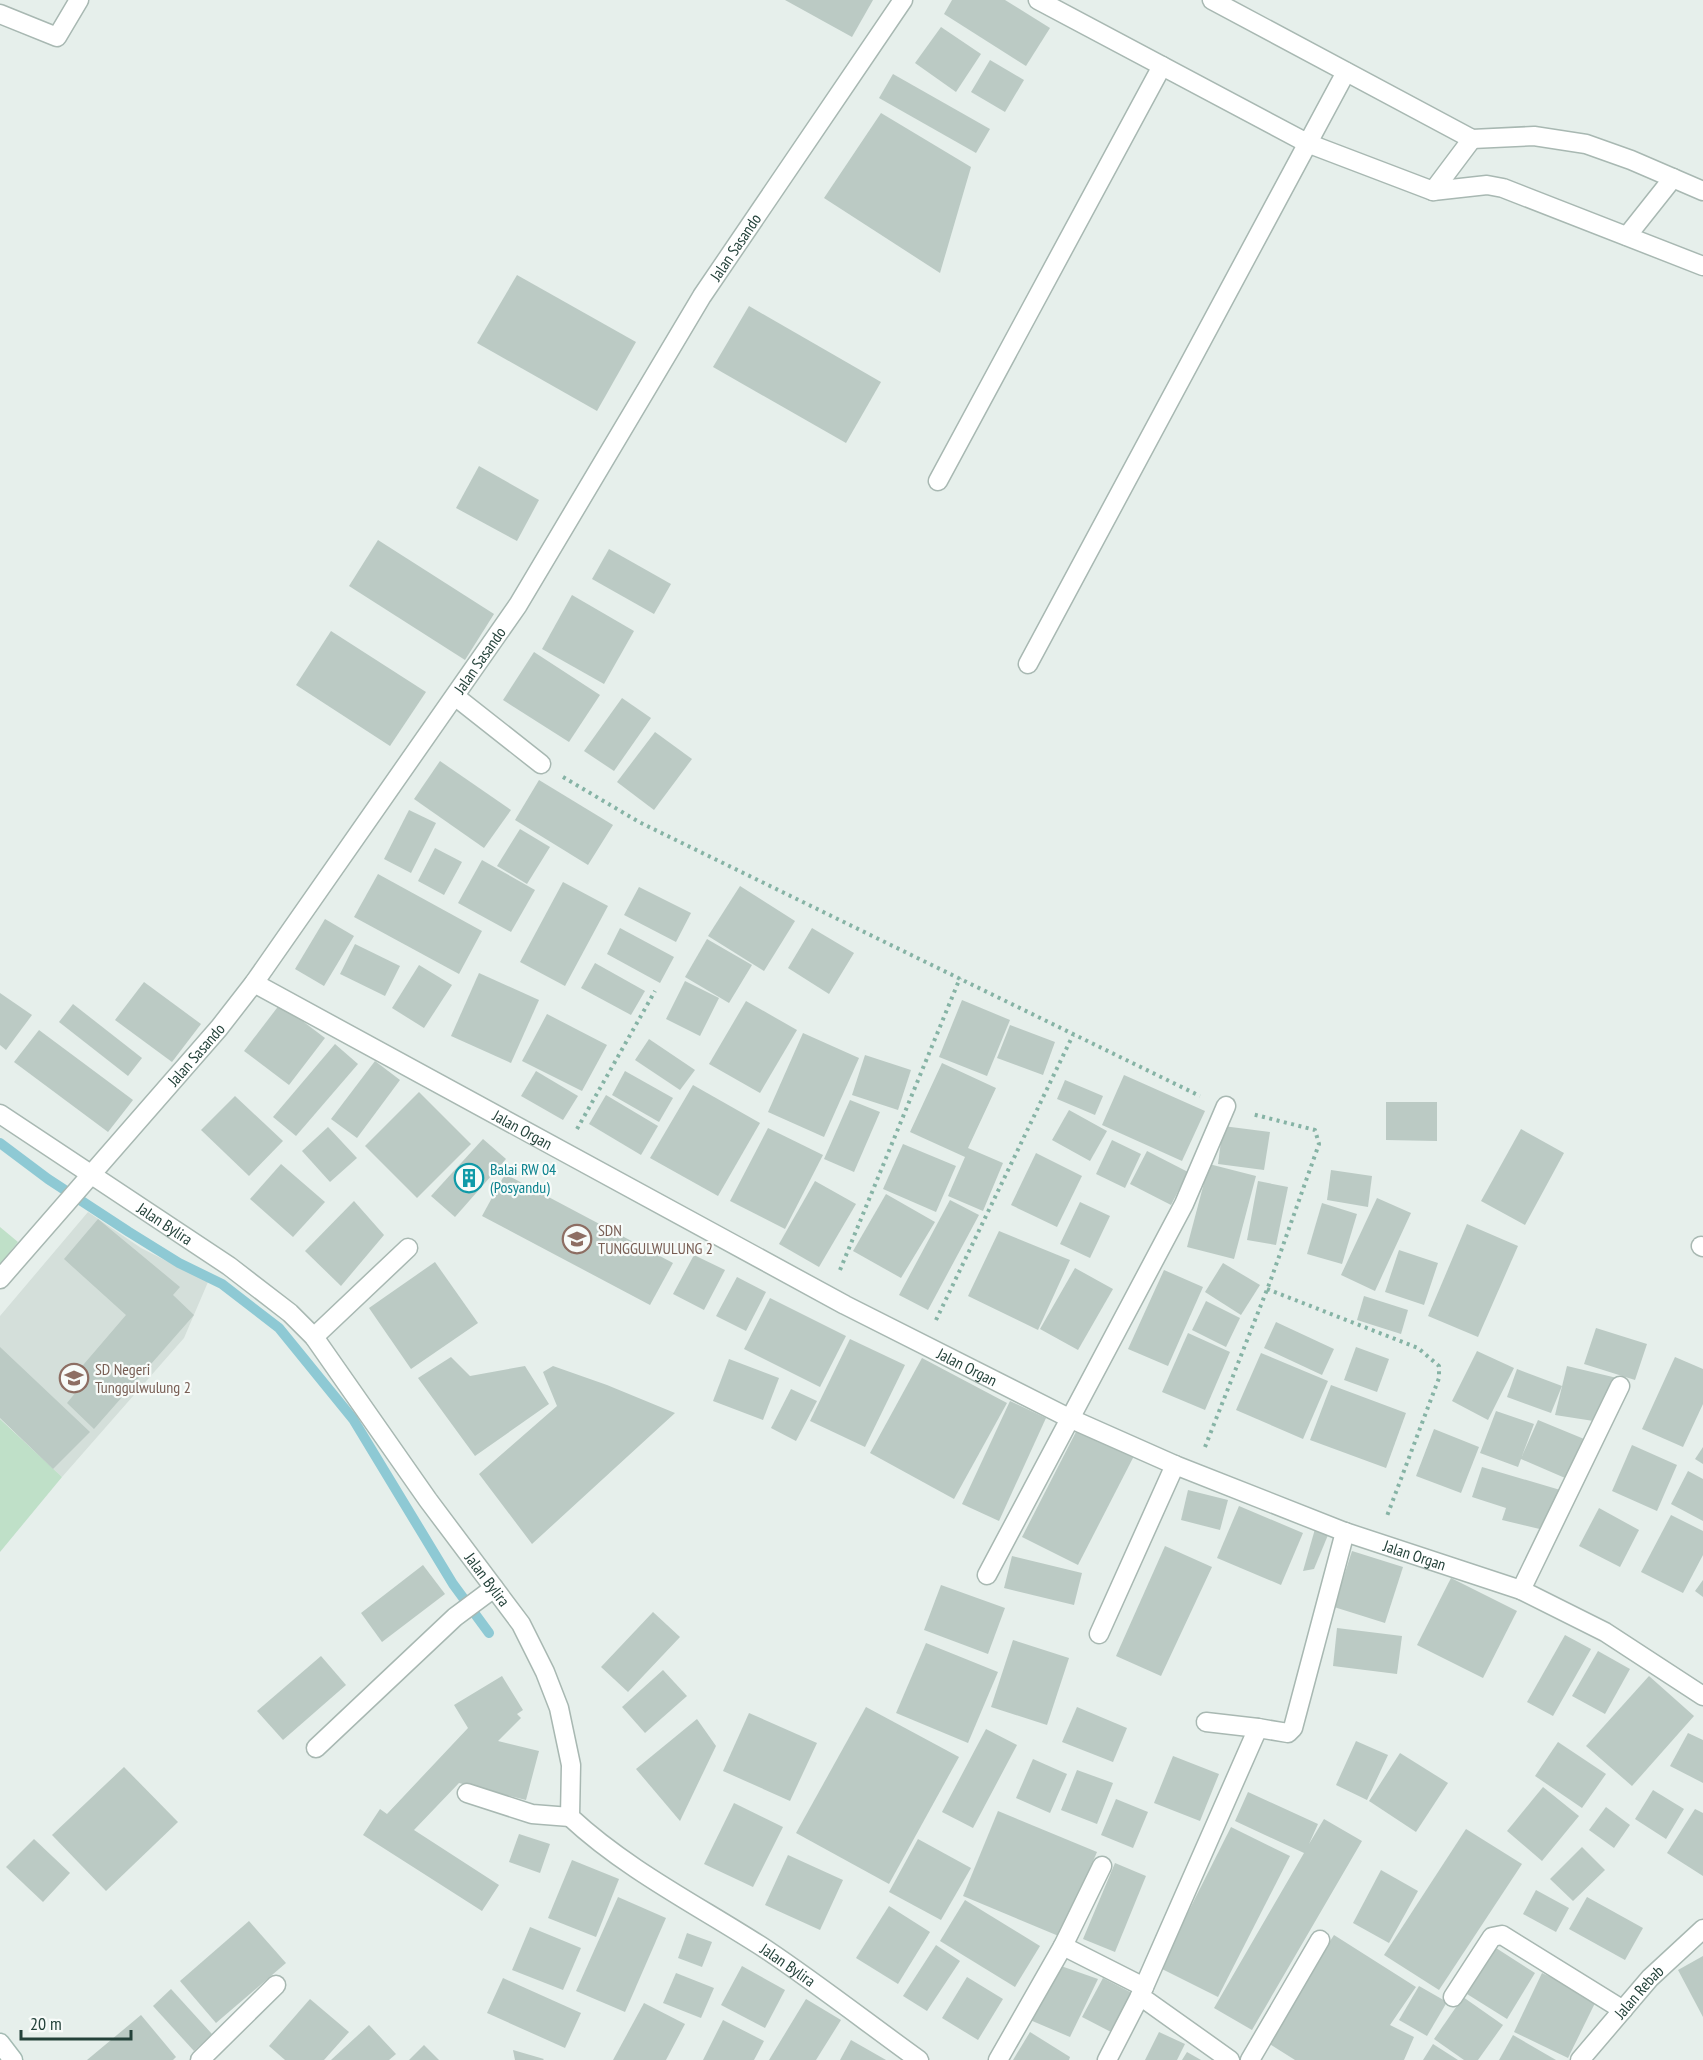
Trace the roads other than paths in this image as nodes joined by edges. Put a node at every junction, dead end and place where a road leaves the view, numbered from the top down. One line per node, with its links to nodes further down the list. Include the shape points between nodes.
1 (79, 0): 5 (street, via 57,37)
2 (903, 0): 17 (street, Jalan Sasando, via 702,296 518,605)
3 (1038, 0): 6 (street)
4 (1212, 0): 7 (street)
5 (0, 14)
6 (1162, 66): 9 (street); 15 (street)
7 (1346, 72): 8 (street); 9 (street)
8 (1472, 139): 10 (street, via 1534,136 1587,144); 11 (street)
9 (1307, 143): 11 (street); 16 (street)
10 (1673, 178): 12 (street); 13 (street)
11 (1432, 191): 13 (street, via 1487,185 1503,188)
12 (1703, 191)
13 (1627, 236): 14 (street)
14 (1703, 266)
15 (938, 481)
16 (1028, 664)
17 (456, 697): 18 (street); 19 (street, Jalan Sasando)
18 (541, 764)
19 (254, 983): 22 (street, Jalan Sasando); 27 (street, Jalan Organ, via 829,1296)
20 (1226, 1106): 27 (street, via 1184,1204)
21 (0, 1114): 22 (street, Jalan Bylira)
22 (91, 1173): 24 (street, Jalan Sasando); 25 (street, Jalan Bylira, via 229,1266 290,1313)
23 (408, 1248): 25 (street)
24 (0, 1280)
25 (314, 1337): 31 (street, Jalan Bylira)
26 (1620, 1386): 32 (street)
27 (1069, 1418): 28 (street, Jalan Organ); 30 (street)
28 (1175, 1465): 29 (street, Jalan Organ); 33 (street)
29 (1345, 1532): 32 (street, Jalan Organ); 36 (street, via 1293,1728 1288,1733)
30 (987, 1575)
31 (494, 1588): 37 (street, via 454,1617); 39 (street, Jalan Bylira, via 521,1624 559,1708 571,1765)
32 (1521, 1590): 34 (street, Jalan Organ, via 1605,1632)
33 (1099, 1634)
34 (1703, 1696)
35 (1206, 1722): 36 (street)
36 (1258, 1728): 45 (street)
37 (316, 1748)
38 (467, 1793): 39 (street, via 532,1814)
39 (564, 1816): 51 (street, Jalan Bylira, via 619,1856 768,1951)
40 (1102, 1866): 43 (street)
41 (1703, 1929): 47 (street, Jalan Rebab, via 1650,1977)
42 (1320, 1940): 55 (street)
43 (1063, 1946): 45 (street); 52 (street)
44 (276, 1985): 50 (street)
45 (1142, 1991): 53 (street); 54 (street)
46 (1453, 1997): 47 (street, via 1492,1937 1502,1935)
47 (1623, 2010): 56 (street, Jalan Rebab)
48 (0, 2043): 49 (street)
49 (13, 2060)
50 (200, 2060)
51 (920, 2060)
52 (998, 2060)
53 (1107, 2060)
54 (1230, 2060)
55 (1250, 2060)
56 (1580, 2060)

